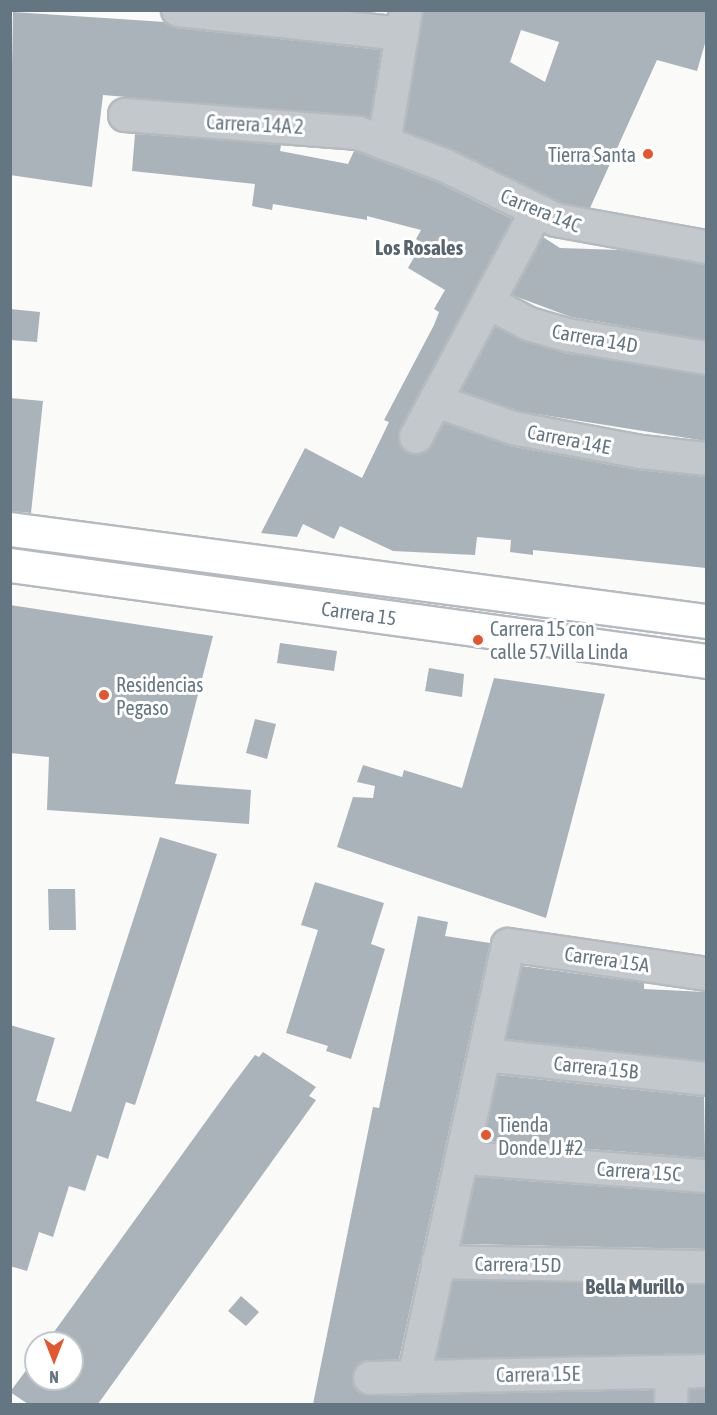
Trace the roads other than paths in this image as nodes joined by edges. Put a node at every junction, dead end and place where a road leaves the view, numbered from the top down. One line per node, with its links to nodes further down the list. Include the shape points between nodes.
1 (178, 10): 2 (street)
2 (404, 22): 4 (street)
3 (125, 115): 4 (street, Carrera 14A 2, via 330,129)
4 (384, 143): 5 (street, Carrera 14C, via 446,166)
5 (536, 212): 6 (street, Carrera 14C, via 580,228); 7 (street)
6 (706, 248)
7 (489, 303): 8 (street, Carrera 14D, via 529,324 567,335); 9 (street)
8 (706, 358)
9 (436, 401): 10 (street); 11 (street, Carrera 14E, via 513,428 641,452)
10 (416, 437)
11 (706, 459)
12 (10, 530): 14 (main road, Carrera 15)
13 (10, 565): 15 (main road, Carrera 15)
14 (393, 580): 15 (main road); 16 (main road, Carrera 15)
15 (387, 617): 17 (main road, Carrera 15)
16 (706, 621)
17 (706, 661)
18 (706, 974): 19 (street, Carrera 15A, via 508,945)
19 (486, 1055): 20 (street, Carrera 15B); 21 (street)
20 (706, 1080)
21 (464, 1158): 22 (street, Carrera 15C); 23 (street)
22 (706, 1176)
23 (438, 1262): 24 (street, Carrera 15D); 28 (street)
24 (706, 1268)
25 (706, 1371): 26 (street, Carrera 15E)
26 (672, 1372): 28 (street, Carrera 15E); 29 (street)
27 (370, 1377): 28 (street, Carrera 15E)
28 (414, 1377)
29 (671, 1404)

